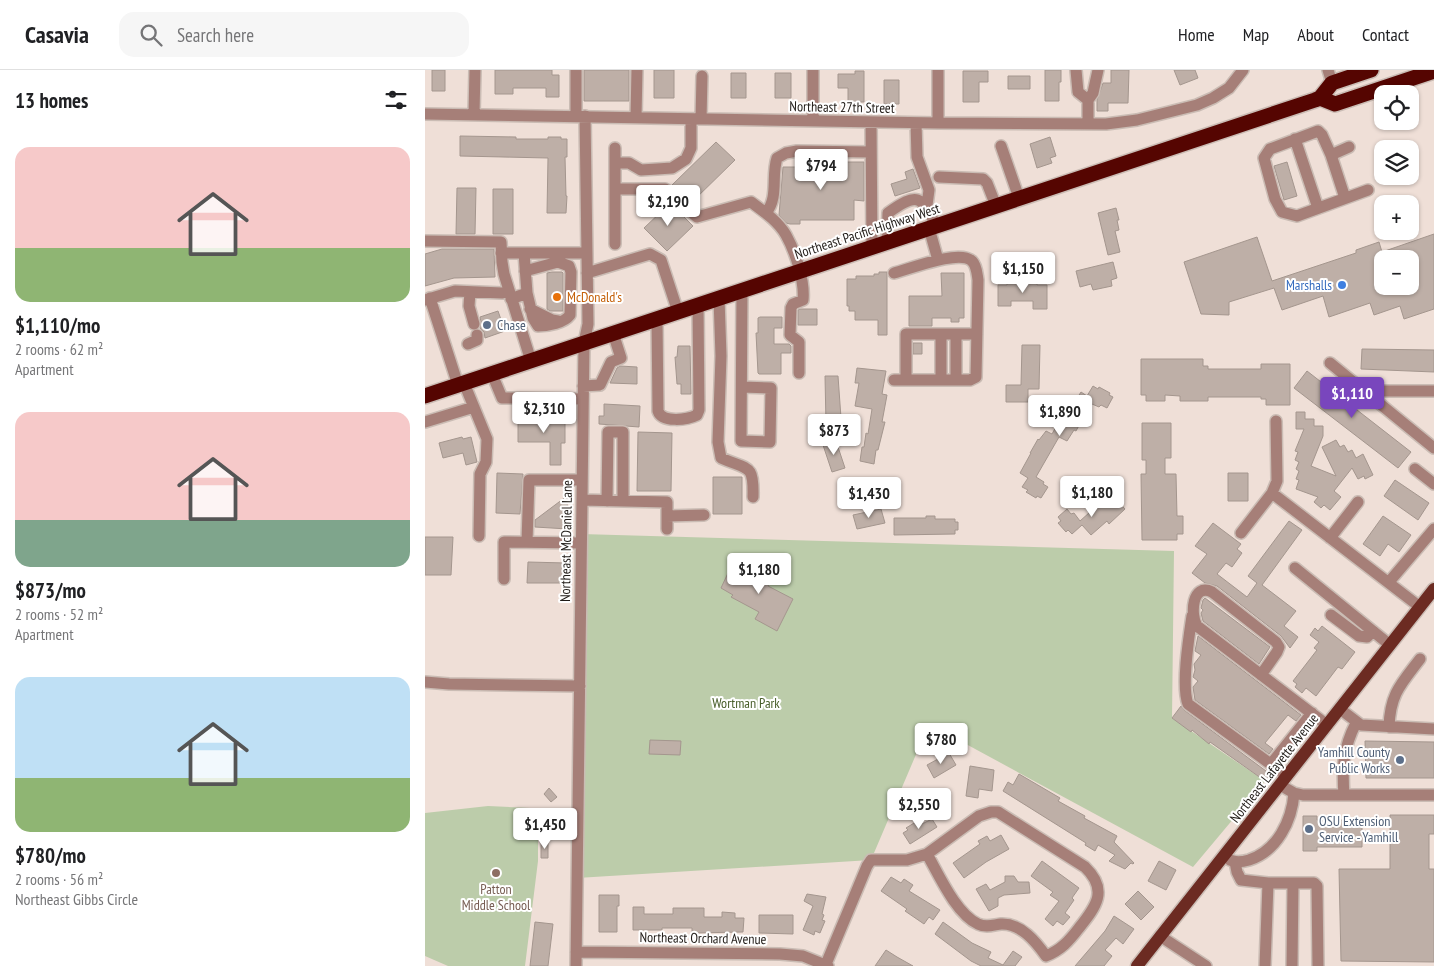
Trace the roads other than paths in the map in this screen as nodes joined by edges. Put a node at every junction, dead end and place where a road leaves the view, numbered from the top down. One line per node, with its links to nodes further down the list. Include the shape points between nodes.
1 (475, 70): 16 (street)
2 (576, 70): 17 (street, Northeast McDaniel Lane)
3 (637, 70): 18 (street)
4 (813, 70): 20 (street)
5 (939, 70): 23 (street)
6 (1076, 70): 14 (street, via 1078,92)
7 (1098, 70): 14 (street, via 1093,93)
8 (1371, 70): 12 (highway)
9 (1434, 71): 13 (highway, Northeast Pacific Highway West, via 1335,104)
10 (1238, 72): 24 (street, Northeast 27th Street, via 1229,88 1197,105 1137,120)
11 (701, 76): 19 (street)
12 (1330, 76): 13 (highway)
13 (1320, 98): 35 (highway, Northeast Pacific Highway West)
14 (1088, 100): 24 (street)
15 (425, 114): 16 (street, Northeast 27th Street)
16 (474, 114): 17 (street, Northeast 27th Street)
17 (580, 116): 18 (street, Northeast 27th Street); 47 (street, Northeast McDaniel Lane)
18 (636, 117): 19 (street, Northeast 27th Street)
19 (696, 119): 20 (street, Northeast 27th Street); 31 (street, via 686,160 672,168 641,170 629,163)
20 (813, 121): 21 (street, Northeast 27th Street)
21 (871, 122): 22 (street, Northeast 27th Street); 29 (street)
22 (916, 123): 23 (street, Northeast 27th Street); 37 (street, via 917,157 929,190)
23 (938, 123): 24 (street, Northeast 27th Street)
24 (1088, 124)
25 (1295, 139): 30 (street, via 1318,132); 39 (street); 39 (street, via 1270,149 1264,158 1275,199 1282,212 1297,216)
26 (1001, 146): 35 (street)
27 (1349, 147): 30 (street)
28 (615, 148): 31 (street)
29 (871, 152): 40 (street, via 797,151 777,158 772,202); 44 (street)
30 (1331, 155): 36 (street)
31 (615, 163): 33 (street)
32 (939, 177): 38 (street, via 983,179)
33 (615, 188): 40 (street, via 665,189 697,216 751,202); 43 (street)
34 (1368, 190): 36 (street)
35 (1019, 198): 38 (highway, Northeast Pacific Highway West)
36 (1345, 198): 39 (street)
37 (927, 205): 41 (street); 44 (street, via 913,199 888,213)
38 (996, 206): 41 (highway, Northeast Pacific Highway West)
39 (1318, 208)
40 (766, 213): 50 (street, via 785,234)
41 (933, 227): 44 (highway, Northeast Pacific Highway West); 48 (street)
42 (425, 241): 45 (street, via 501,242)
43 (615, 244)
44 (879, 245): 50 (highway, Northeast Pacific Highway West)
45 (501, 253): 46 (street); 56 (street)
46 (524, 253): 47 (street); 49 (street)
47 (587, 253): 51 (street, Northeast McDaniel Lane)
48 (939, 260): 52 (street); 65 (street, via 963,257 971,260 977,270)
49 (525, 271): 55 (street); 55 (street, via 558,262 569,266 570,315 564,320 538,326)
50 (800, 271): 53 (highway, Northeast Pacific Highway West); 70 (street, via 803,300 791,308 791,335 799,342)
51 (587, 273): 60 (street, via 650,254 661,260); 66 (street, Northeast McDaniel Lane, via 588,324)
52 (894, 273)
53 (742, 290): 57 (highway, Northeast Pacific Highway West); 76 (street)
54 (470, 292): 56 (street); 58 (street, via 455,291); 67 (street, via 469,306 477,340)
55 (527, 293): 56 (street)
56 (509, 295): 68 (street)
57 (719, 298): 59 (highway, Northeast Pacific Highway West); 89 (street, via 718,442 721,458 747,468 754,477)
58 (427, 299): 74 (street)
59 (698, 305): 60 (highway, Northeast Pacific Highway West); 61 (street, via 699,410 691,418 664,418 659,415)
60 (678, 312): 61 (highway, Northeast Pacific Highway West)
61 (657, 319): 62 (highway, Northeast Pacific Highway West)
62 (613, 333): 66 (highway, Northeast Pacific Highway West); 75 (street, via 621,358 611,362 600,385)
63 (941, 334): 64 (street); 72 (street); 72 (street, via 906,334 900,380)
64 (956, 334): 65 (street); 73 (street)
65 (977, 334): 73 (street, via 976,377)
66 (584, 343): 68 (highway, Northeast Pacific Highway West); 75 (street, Northeast McDaniel Lane)
67 (468, 344)
68 (531, 361): 71 (highway, Northeast Pacific Highway West)
69 (1331, 363): 77 (street)
70 (799, 372)
71 (491, 374): 74 (highway, Northeast Pacific Highway West); 80 (street, via 502,398)
72 (941, 380): 73 (street)
73 (956, 380)
74 (461, 384): 79 (highway, Northeast Pacific Highway West); 81 (street)
75 (583, 386): 80 (street, Northeast McDaniel Lane)
76 (742, 387): 76 (street, via 741,441 770,442 771,388)
77 (1365, 391): 78 (street); 84 (street)
78 (1434, 391)
79 (425, 396)
80 (583, 399): 86 (street, Northeast McDaniel Lane)
81 (473, 407): 83 (street); 99 (street, via 487,439 486,462 480,474)
82 (1276, 421): 88 (street, via 1277,481)
83 (425, 422)
84 (1434, 448)
85 (1415, 470): 87 (street)
86 (582, 480): 90 (street, Northeast McDaniel Lane); 101 (street, via 529,480)
87 (1434, 484)
88 (1272, 493): 98 (street); 100 (street)
89 (753, 497)
90 (581, 500): 91 (street); 102 (street, Northeast McDaniel Lane)
91 (607, 501): 92 (street); 92 (street, via 608,432 623,432)
92 (623, 501): 95 (street, via 667,502)
93 (1358, 502): 100 (street)
94 (704, 515): 95 (street)
95 (667, 516): 96 (street)
96 (667, 529)
97 (1434, 530): 105 (street)
98 (1241, 533)
99 (479, 536)
100 (1330, 538): 105 (street)
101 (527, 542): 102 (street); 104 (street, via 504,542)
102 (581, 543): 115 (street, Northeast McDaniel Lane)
103 (1295, 568): 110 (street)
104 (504, 580)
105 (1389, 582): 107 (street)
106 (1434, 589): 107 (main road, Northeast Lafayette Avenue)
107 (1420, 606): 111 (main road, Northeast Lafayette Avenue)
108 (1193, 612): 113 (street, via 1197,626); 113 (street, via 1197,593 1207,589 1276,642 1277,652); 122 (street, via 1188,640 1188,704)
109 (1331, 615): 110 (street, via 1359,636 1367,637)
110 (1373, 631): 111 (street)
111 (1390, 645): 116 (main road, Northeast Lafayette Avenue)
112 (1420, 659): 120 (street, via 1392,700)
113 (1261, 675): 117 (street)
114 (425, 682): 115 (street)
115 (579, 686): 132 (street, Northeast McDaniel Lane)
116 (1340, 709): 118 (street); 119 (main road, Northeast Lafayette Avenue)
117 (1312, 713): 119 (street); 122 (street)
118 (1357, 723): 120 (street); 125 (street, via 1345,750)
119 (1327, 725): 123 (main road, Northeast Lafayette Avenue)
120 (1389, 727): 121 (street)
121 (1434, 729)
122 (1271, 764): 123 (street)
123 (1283, 780): 124 (street); 128 (main road, Northeast Lafayette Avenue)
124 (1294, 793): 125 (street); 128 (street, via 1287,821 1270,848 1252,858)
125 (1344, 795): 126 (street)
126 (1434, 795)
127 (927, 854): 127 (street, via 979,816 998,812 1085,867 1097,884 1097,901 1062,948 1046,956 1035,942 1015,927 1008,924 983,926 964,914); 134 (street, via 907,860 871,860)
128 (1230, 859): 129 (street, via 1241,880); 131 (main road, Northeast Lafayette Avenue)
129 (1268, 883): 130 (street); 137 (street)
130 (1293, 884): 138 (street); 139 (street, via 1314,883 1317,886)
131 (1160, 936): 133 (street); 136 (main road, Northeast Lafayette Avenue)
132 (576, 952): 134 (street, Northeast Orchard Avenue, via 780,954 803,956); 135 (street, Northeast McDaniel Lane)
133 (1199, 964)
134 (827, 965)
135 (576, 966)
136 (1137, 966)
137 (1265, 966)
138 (1292, 966)
139 (1318, 966)

